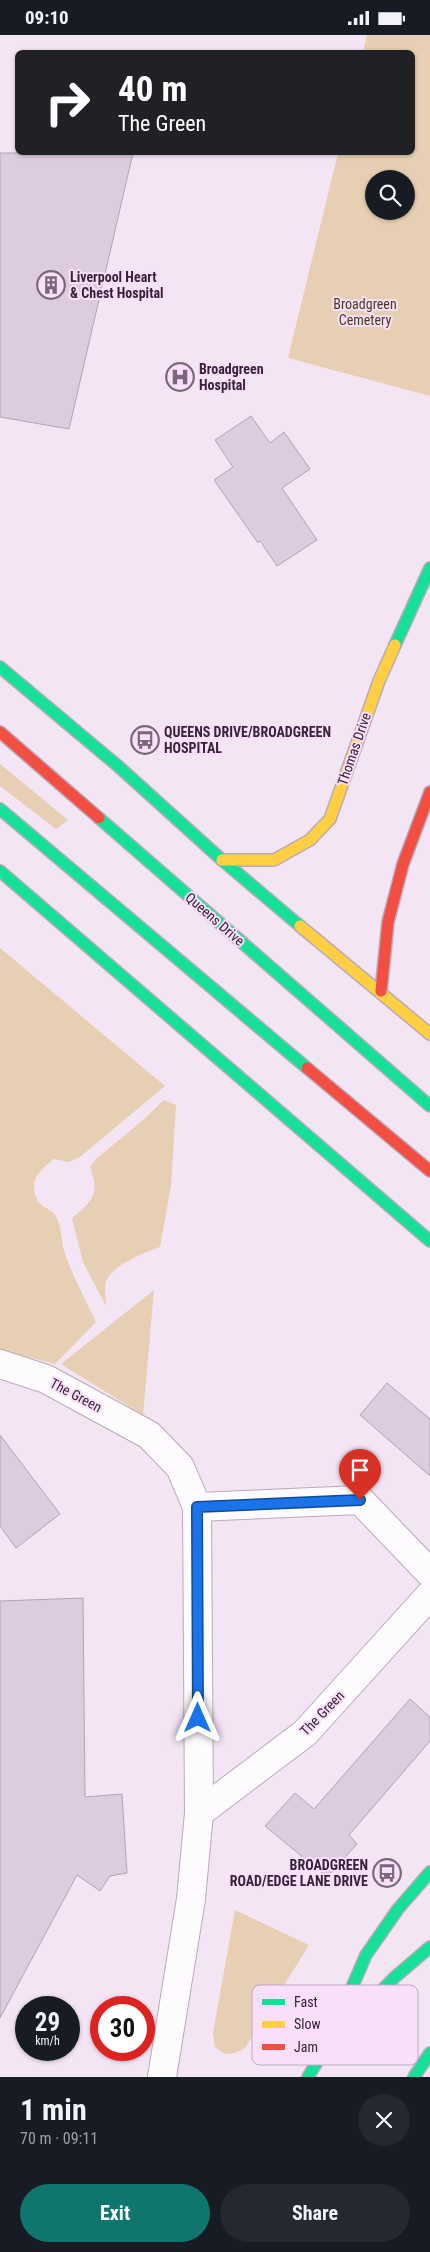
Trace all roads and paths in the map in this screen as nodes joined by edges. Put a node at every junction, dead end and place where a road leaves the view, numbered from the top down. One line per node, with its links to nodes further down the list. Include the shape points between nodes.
1 (430, 568): 6 (main road, Thomas Drive, via 379,681 330,819 310,840 274,860)
2 (0, 667): 6 (main road, via 118,766)
3 (0, 732): 10 (main road, Queens Drive)
4 (430, 792): 8 (main road, via 402,864 388,922)
5 (0, 809): 11 (main road)
6 (222, 860): 8 (main road)
7 (0, 871): 12 (main road)
8 (381, 991): 9 (main road)
9 (430, 1034)
10 (430, 1106)
11 (430, 1171)
12 (430, 1241)
13 (0, 1364): 14 (street, The Green, via 46,1379 149,1435 180,1467)
14 (197, 1507): 15 (street, via 360,1500); 17 (street, The Green)
15 (430, 1573)
16 (430, 1595): 17 (street, The Green, via 305,1733)
17 (199, 1813): 24 (street, The Green, via 191,1899)
18 (430, 1872): 20 (main road, via 398,1909 366,1955)
19 (430, 1947): 21 (main road)
20 (353, 1985)
21 (387, 1985)
22 (430, 2053): 26 (main road)
23 (315, 2065): 25 (main road)
24 (162, 2077)
25 (308, 2077)
26 (414, 2077)

